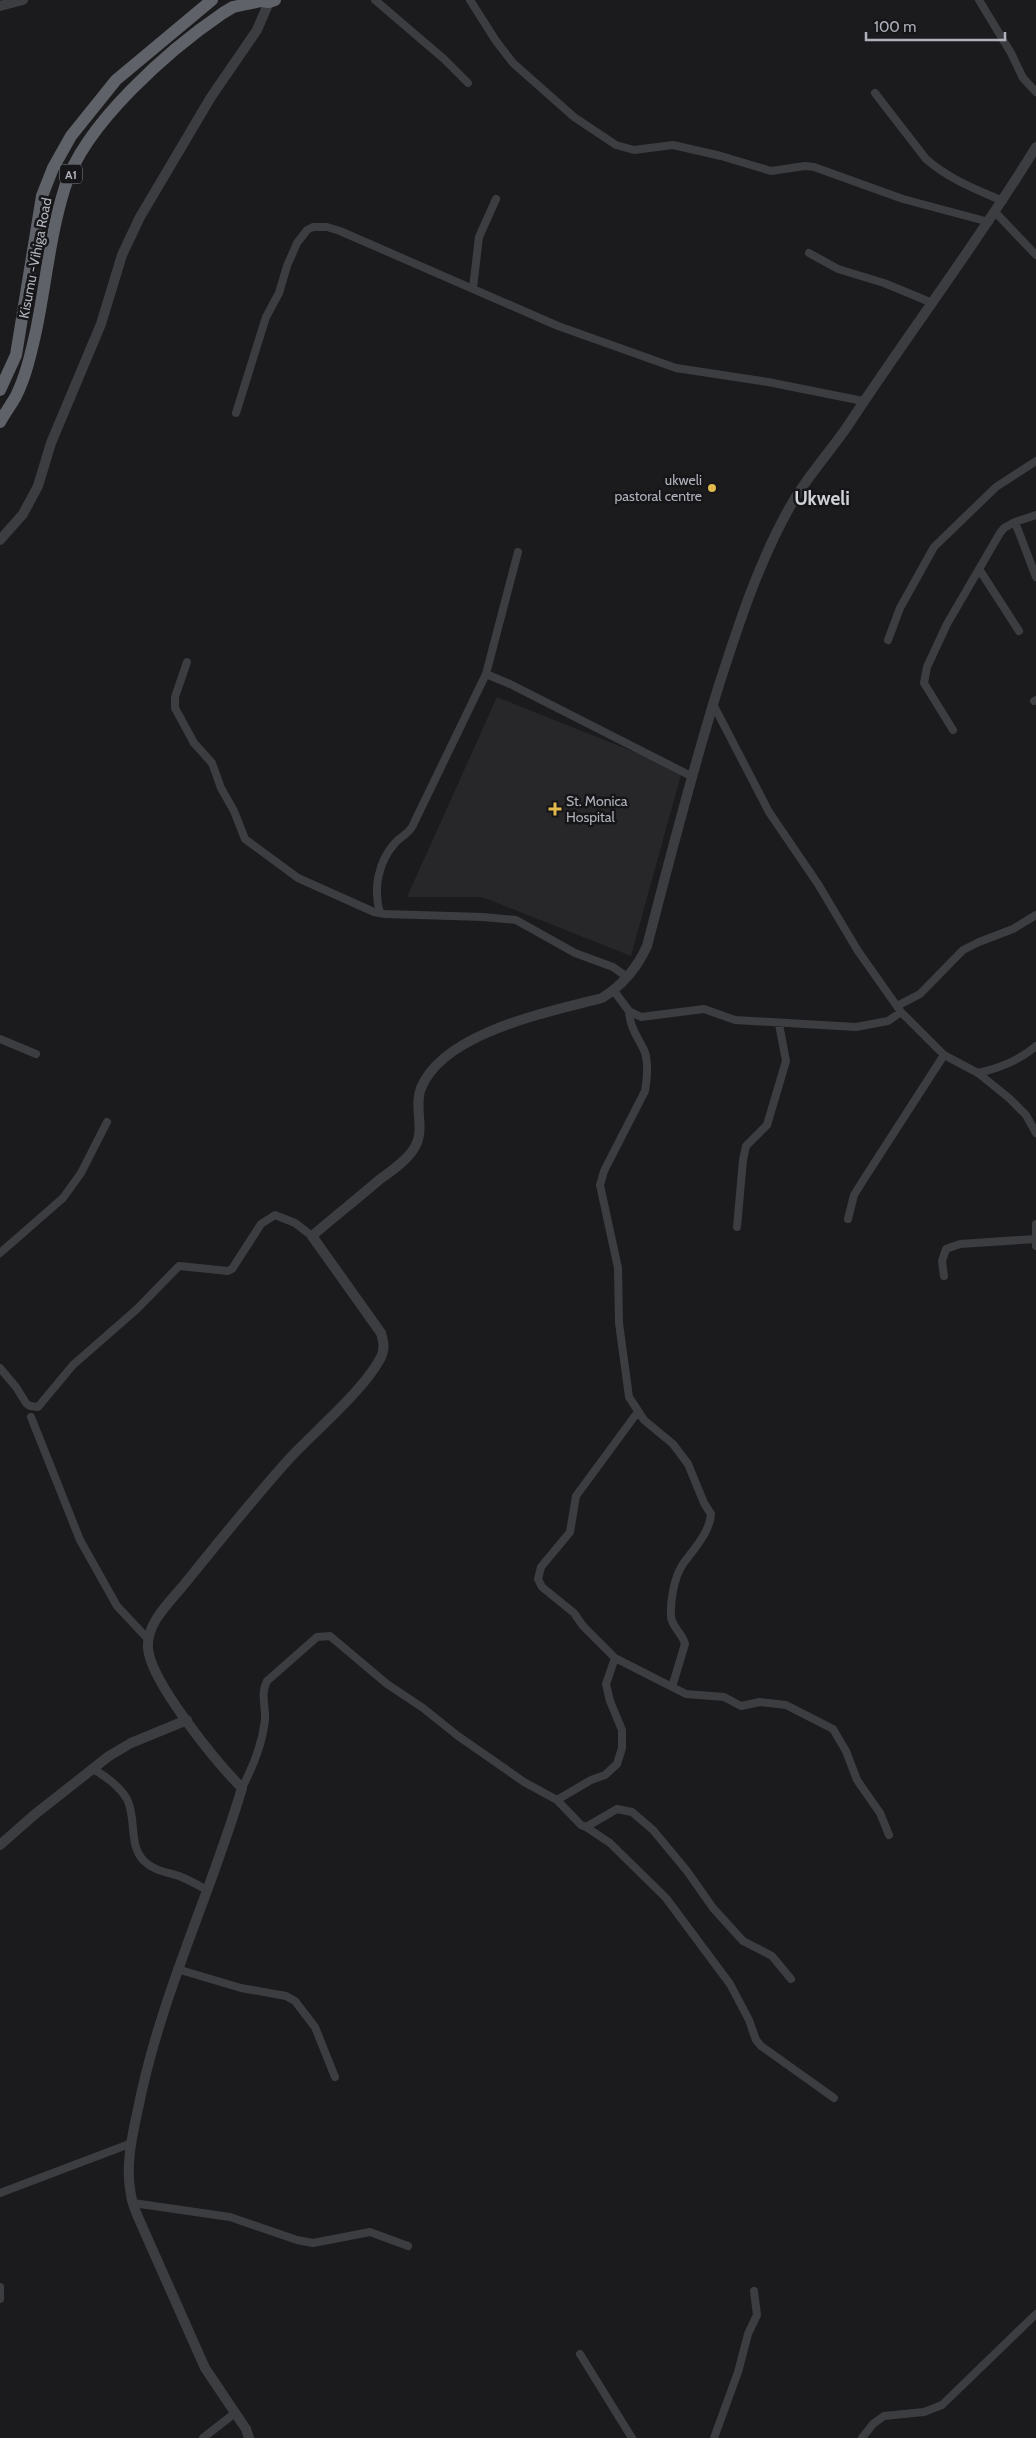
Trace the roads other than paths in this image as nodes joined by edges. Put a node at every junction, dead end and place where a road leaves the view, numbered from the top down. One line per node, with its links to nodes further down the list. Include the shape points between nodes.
1 (23, 0): 7 (street)
2 (212, 0): 20 (highway, Kisumu -Vihiga Road / A1, via 116,80 66,144 42,196 21,333 10,371)
3 (375, 0): 8 (street)
4 (470, 0): 15 (street, via 513,63 574,117 616,145 634,150 673,145 771,171 814,167 903,199)
5 (979, 0): 9 (street, via 1012,53 1023,78)
6 (263, 1): 23 (highway, Kisumu -Vihiga Road / A1, via 223,13 167,57 120,102 84,148 65,184 29,361 16,395); 27 (street, via 257,30 211,97 140,217 122,255 101,324 51,443 38,486 23,514)
7 (0, 6)
8 (468, 83)
9 (1036, 92)
10 (875, 93): 13 (street, via 934,166 956,181)
11 (1036, 147): 13 (street)
12 (496, 199): 18 (street, via 479,237)
13 (1003, 201): 14 (street)
14 (995, 212): 15 (street); 17 (street)
15 (989, 222): 19 (street)
16 (809, 253): 19 (street, via 838,269)
17 (1036, 255)
18 (473, 288): 21 (street, via 558,326 676,368); 22 (street, via 340,231 326,227 307,230 297,243 276,300 266,317)
19 (930, 302): 21 (street)
20 (0, 390)
21 (863, 401): 35 (street, via 804,483 778,531 748,599)
22 (236, 413)
23 (0, 422)
24 (1036, 461): 32 (street, via 996,487 934,547 900,608)
25 (1036, 515): 26 (street)
26 (1015, 522): 29 (street, via 1000,533); 30 (street)
27 (0, 540)
28 (518, 552): 34 (street)
29 (979, 569): 31 (street); 36 (street, via 947,624 924,677 927,689)
30 (1036, 578)
31 (1018, 631)
32 (888, 640)
33 (187, 662): 38 (street, via 175,697 176,708 194,743 212,764 245,839 312,886)
34 (486, 674): 37 (street); 38 (street, via 412,827 406,836 393,844 378,876 375,889)
35 (713, 704): 37 (street); 42 (street, via 769,812)
36 (953, 730)
37 (691, 776): 40 (street, via 647,946)
38 (380, 913): 40 (street, via 516,920 575,953 613,967)
39 (1036, 915): 42 (street, via 1013,929 963,950 920,994)
40 (627, 977): 41 (street)
41 (614, 991): 43 (street); 55 (street, via 602,998 508,1024 478,1036 452,1052 428,1076 421,1090 421,1128 413,1150)
42 (899, 1009): 44 (street, via 888,1021 874,1025); 48 (street)
43 (629, 1011): 44 (street, via 642,1017 652,1017 704,1010 735,1020); 60 (street, via 631,1028 645,1054 647,1081 600,1184 618,1268 619,1323 627,1391)
44 (779, 1024): 54 (street, via 786,1061 767,1125 746,1146)
45 (0, 1039): 47 (street)
46 (1036, 1046): 49 (street, via 1009,1064)
47 (36, 1054)
48 (944, 1055): 49 (street); 52 (street, via 859,1187)
49 (978, 1073): 51 (street, via 1026,1115)
50 (107, 1122): 57 (street, via 81,1173 63,1198)
51 (1036, 1133)
52 (848, 1220)
53 (1036, 1224): 56 (street)
54 (737, 1227)
55 (312, 1236): 59 (street, via 295,1223 275,1215 262,1224 232,1269 179,1266 73,1365 38,1407 26,1403); 62 (street, via 381,1333 384,1342 381,1357 365,1380 289,1459 226,1532 151,1627)
56 (1035, 1242): 58 (street, via 960,1244 946,1249 942,1261)
57 (0, 1253)
58 (944, 1276)
59 (0, 1368)
60 (637, 1413): 63 (street, via 576,1496 570,1532 538,1575 542,1587 574,1613); 64 (street, via 673,1444 688,1464 711,1514 679,1572 674,1592 671,1620 685,1644)
61 (31, 1417): 62 (street, via 80,1540 117,1606)
62 (148, 1639): 65 (street, via 150,1660 156,1675)
63 (615, 1658): 64 (street); 68 (street, via 606,1684 622,1730 622,1748 617,1764)
64 (672, 1688): 70 (street, via 694,1696 724,1697 741,1706 760,1702 786,1705 829,1727 842,1742 857,1780 880,1813)
65 (187, 1720): 66 (street, via 131,1743); 67 (street)
66 (93, 1769): 71 (street); 72 (street, via 106,1777 127,1800 136,1848 142,1859 155,1869)
67 (242, 1788): 68 (street, via 257,1757 263,1734 266,1681 316,1637 325,1635 336,1640 387,1684 464,1741); 72 (street)
68 (557, 1800): 69 (street)
69 (586, 1827): 74 (street, via 617,1809 632,1812 664,1842 713,1908 743,1941 772,1956); 76 (street, via 610,1843 670,1903 736,1992 761,2046)
70 (889, 1835)
71 (0, 1845)
72 (207, 1890): 73 (street)
73 (178, 1969): 75 (street, via 241,1988 280,1994 295,2001 314,2027); 77 (street, via 150,2052)
74 (791, 1979)
75 (335, 2077)
76 (834, 2098)
77 (132, 2143): 78 (street); 79 (street, via 129,2164)
78 (0, 2193)
79 (133, 2203): 80 (street, via 230,2217 313,2243 370,2232); 86 (street, via 205,2368)
80 (408, 2246)
81 (0, 2287): 83 (street)
82 (754, 2292): 90 (street, via 757,2315)
83 (0, 2299)
84 (1036, 2314): 91 (street, via 942,2404 924,2412 884,2416)
85 (580, 2354): 89 (street)
86 (235, 2413): 87 (street); 88 (street)
87 (203, 2438)
88 (250, 2438)
89 (632, 2438)
90 (714, 2438)
91 (862, 2438)

